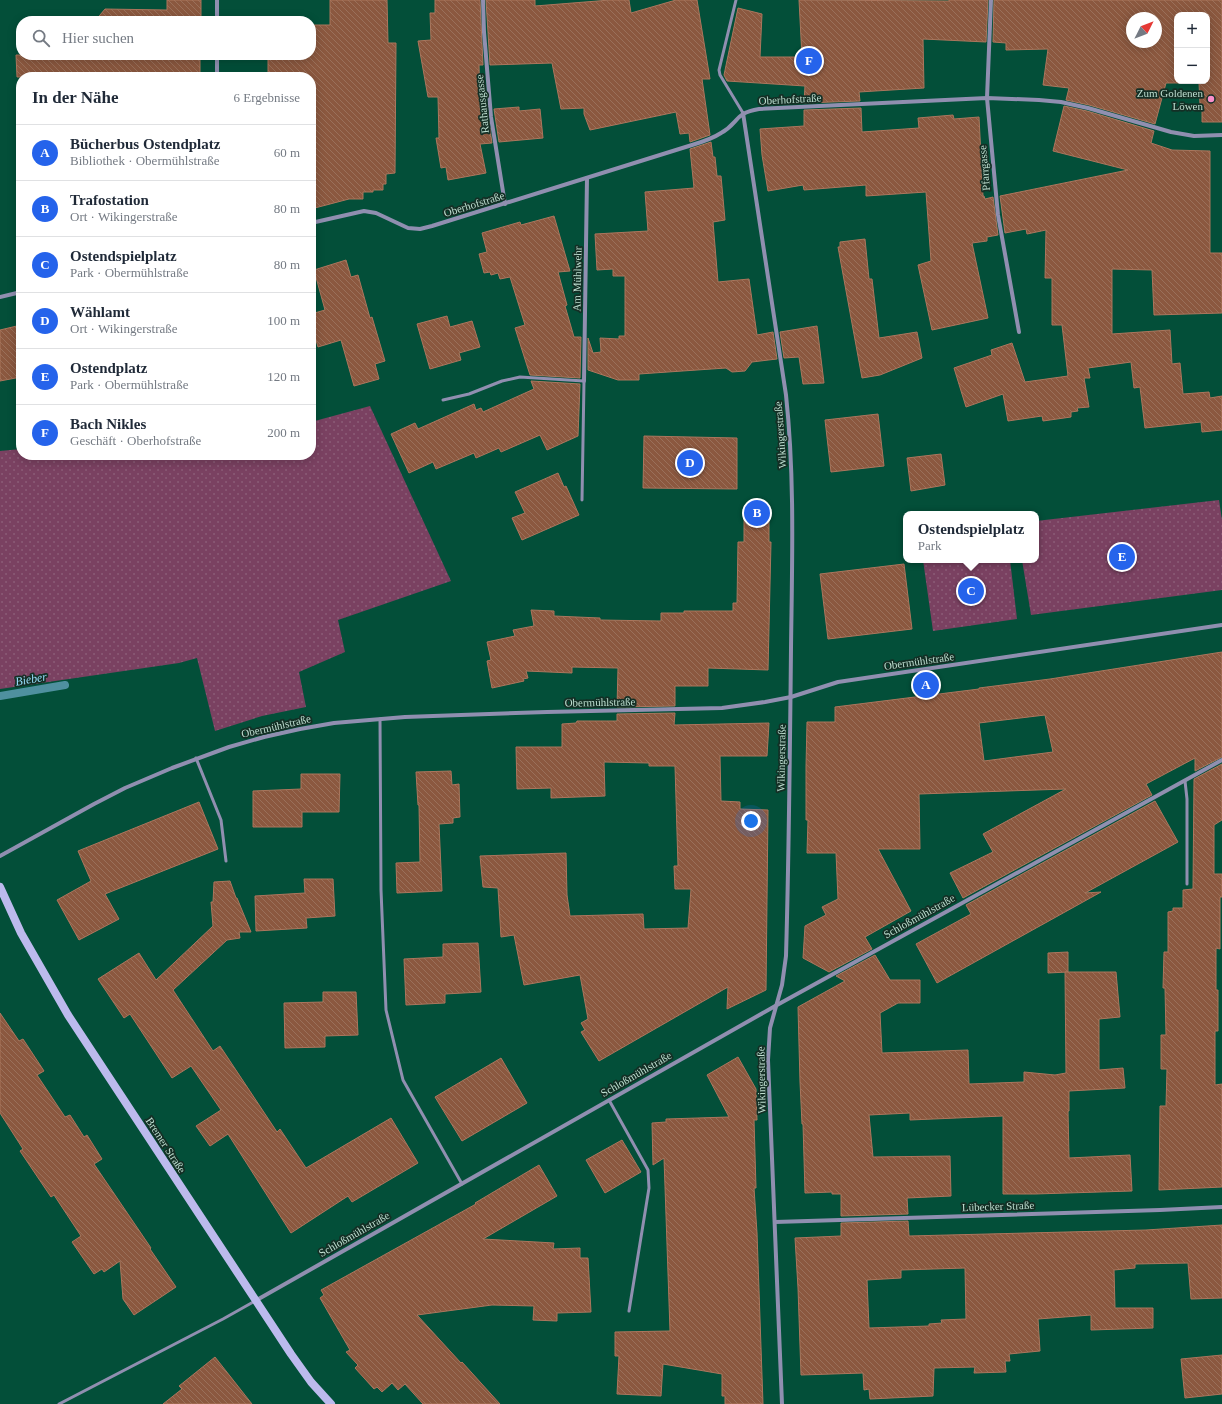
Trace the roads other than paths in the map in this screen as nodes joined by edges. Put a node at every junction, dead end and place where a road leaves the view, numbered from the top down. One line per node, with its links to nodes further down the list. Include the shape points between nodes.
1 (217, 0): 5 (street)
2 (483, 0): 12 (street, Rathausgasse, via 491,117)
3 (736, 0): 9 (lane, via 719,70)
4 (991, 0): 8 (street, Pfarrgasse)
5 (217, 16)
6 (217, 60): 7 (street)
7 (217, 72)
8 (987, 98): 9 (street, Oberhofstraße, via 759,109); 10 (street, Oberhofstraße, via 1061,102 1170,132 1194,136); 16 (street, Pfarrgasse, via 998,215)
9 (743, 113): 11 (street, Oberhofstraße, via 728,129 710,139); 21 (street, Wikingerstraße, via 790,435)
10 (1222, 135)
11 (587, 178): 12 (street, Oberhofstraße); 17 (street, Am Mühlwehr)
12 (505, 204): 13 (street, Oberhofstraße, via 420,229 408,228 376,213 364,211)
13 (316, 222)
14 (16, 293): 15 (street)
15 (0, 297)
16 (1018, 332)
17 (584, 381): 18 (lane, via 520,377); 19 (lane)
18 (443, 400)
19 (582, 500)
20 (1222, 625): 21 (street, Obermühlstraße, via 838,682)
21 (791, 697): 22 (street, Obermühlstraße, via 700,710 547,712); 30 (street, Wikingerstraße, via 786,956)
22 (380, 719): 23 (street, Obermühlstraße, via 300,729); 32 (lane, via 381,890 386,1010 403,1080)
23 (196, 758): 26 (street, Obermühlstraße, via 125,788); 27 (lane, via 221,820)
24 (1222, 760): 25 (street, Schloßmühlstraße)
25 (1185, 781): 28 (lane); 30 (street, Schloßmühlstraße)
26 (0, 856)
27 (226, 861)
28 (1187, 884)
29 (0, 887): 35 (street, Bremer Straße, via 21,933 68,1015)
30 (777, 1005): 31 (street, Schloßmühlstraße); 34 (street, Wikingerstraße, via 770,1028 768,1060)
31 (609, 1100): 32 (street, Schloßmühlstraße); 36 (lane, via 649,1176)
32 (462, 1184): 35 (street, Schloßmühlstraße)
33 (1222, 1207): 34 (street, Lübecker Straße)
34 (775, 1222): 39 (street, Wikingerstraße)
35 (255, 1301): 37 (lane, Schloßmühlstraße); 38 (street, Bremer Straße, via 311,1382)
36 (629, 1311)
37 (59, 1404)
38 (331, 1404)
39 (782, 1404)

